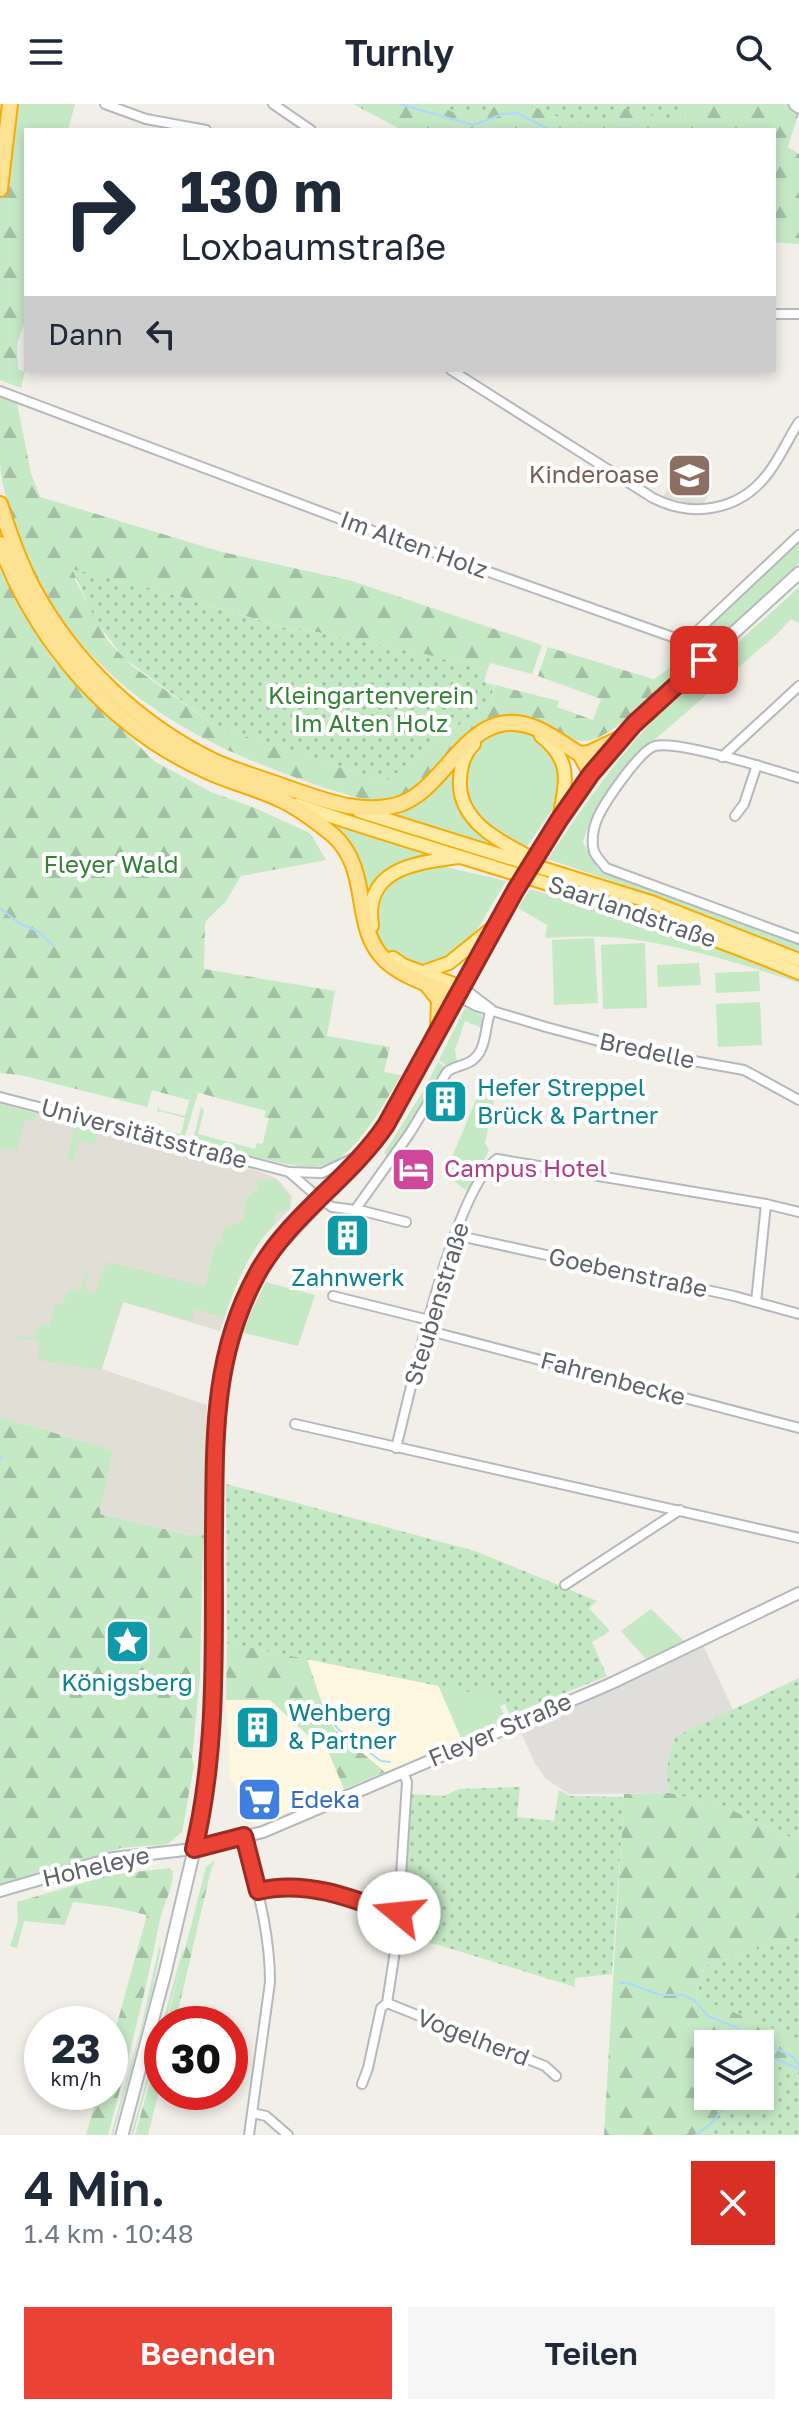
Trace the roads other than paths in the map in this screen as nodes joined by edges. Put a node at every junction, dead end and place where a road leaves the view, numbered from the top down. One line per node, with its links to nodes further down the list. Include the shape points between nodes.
1 (10, 104): 6 (highway)
2 (105, 104): 4 (street)
3 (273, 104): 5 (street)
4 (195, 128)
5 (308, 128)
6 (0, 189)
7 (776, 314): 8 (street)
8 (799, 314)
9 (454, 372): 11 (street, via 653,498 683,509 718,507 745,494 766,476)
10 (4, 393): 13 (street, Im Alten Holz, via 681,640 693,635)
11 (799, 422)
12 (0, 504): 25 (highway, via 33,589 71,647 128,704 216,761)
13 (799, 535)
14 (0, 544): 24 (highway, via 39,623 64,659 108,705 138,731 206,771)
15 (799, 573): 17 (main road)
16 (799, 686): 19 (street)
17 (621, 738): 18 (highway); 22 (main road)
18 (580, 754): 22 (highway); 25 (highway, via 530,725 493,726 472,739 420,793 400,804)
19 (722, 757): 21 (street); 31 (street, via 668,746 646,751 604,805 593,849 606,868)
20 (564, 762): 22 (highway); 27 (highway); 29 (highway, via 540,735 503,727 470,748 459,785 478,825)
21 (757, 765): 23 (street); 26 (street)
22 (591, 774): 27 (main road)
23 (799, 778)
24 (279, 799): 28 (highway, Saarlandstraße); 34 (highway, via 333,835 347,851 359,879 372,942 386,961)
25 (352, 809): 29 (highway)
26 (735, 816)
27 (559, 820): 30 (main road, bridge)
28 (462, 857): 33 (highway, Saarlandstraße, via 649,915); 34 (highway, via 404,867 386,879 372,901 377,940 394,959)
29 (559, 873): 32 (highway, Saarlandstraße, via 654,903)
30 (496, 925): 34 (highway, via 449,963); 35 (main road)
31 (799, 939)
32 (799, 960)
33 (799, 973)
34 (422, 976): 35 (highway); 37 (highway, via 439,1000)
35 (459, 992): 36 (street, Bredelle); 37 (main road)
36 (491, 1010): 39 (street, Bredelle, via 632,1050 744,1070); 44 (street, via 479,1052 447,1072)
37 (438, 1028): 40 (main road)
38 (0, 1097): 41 (street, Universitätsstraße)
39 (799, 1100)
40 (368, 1151): 41 (street, Universitätsstraße, via 322,1173); 42 (main road)
41 (289, 1172): 42 (street, Universitätsstraße)
42 (320, 1199): 44 (street, via 332,1207); 62 (main road, via 255,1277 221,1376 215,1420 211,1740)
43 (766, 1204): 45 (street); 47 (street, Steubenstraße, via 503,1158 490,1165); 49 (street)
44 (355, 1210): 46 (street)
45 (799, 1212)
46 (406, 1222)
47 (455, 1235): 49 (street, Goebenstraße); 51 (street, Steubenstraße)
48 (333, 1296): 51 (street)
49 (756, 1302): 50 (street, Goebenstraße)
50 (799, 1314)
51 (429, 1320): 52 (street, Steubenstraße)
52 (426, 1330): 54 (street, Fahrenbecke); 55 (street, Steubenstraße)
53 (295, 1424): 55 (street)
54 (799, 1428)
55 (396, 1448): 56 (street)
56 (680, 1510): 57 (street); 58 (street)
57 (799, 1538)
58 (565, 1585)
59 (799, 1593): 60 (street, Fleyer Straße, via 635,1673)
60 (403, 1772): 61 (street, Fleyer Straße); 65 (street, via 407,1782)
61 (244, 1836): 62 (street, Fleyer Straße); 64 (street)
62 (194, 1849): 63 (street, Hoheleye, via 113,1858); 70 (main road)
63 (0, 1891)
64 (258, 1891): 65 (street, via 332,1892); 69 (street, via 268,1935 270,1982)
65 (399, 1916): 66 (street)
66 (387, 2003): 67 (street, Vogelherd, via 545,2066); 68 (street, via 381,2008)
67 (556, 2076)
68 (362, 2084)
69 (252, 2113): 71 (street); 72 (street, via 266,2116)
70 (122, 2135)
71 (249, 2135)
72 (288, 2135)

